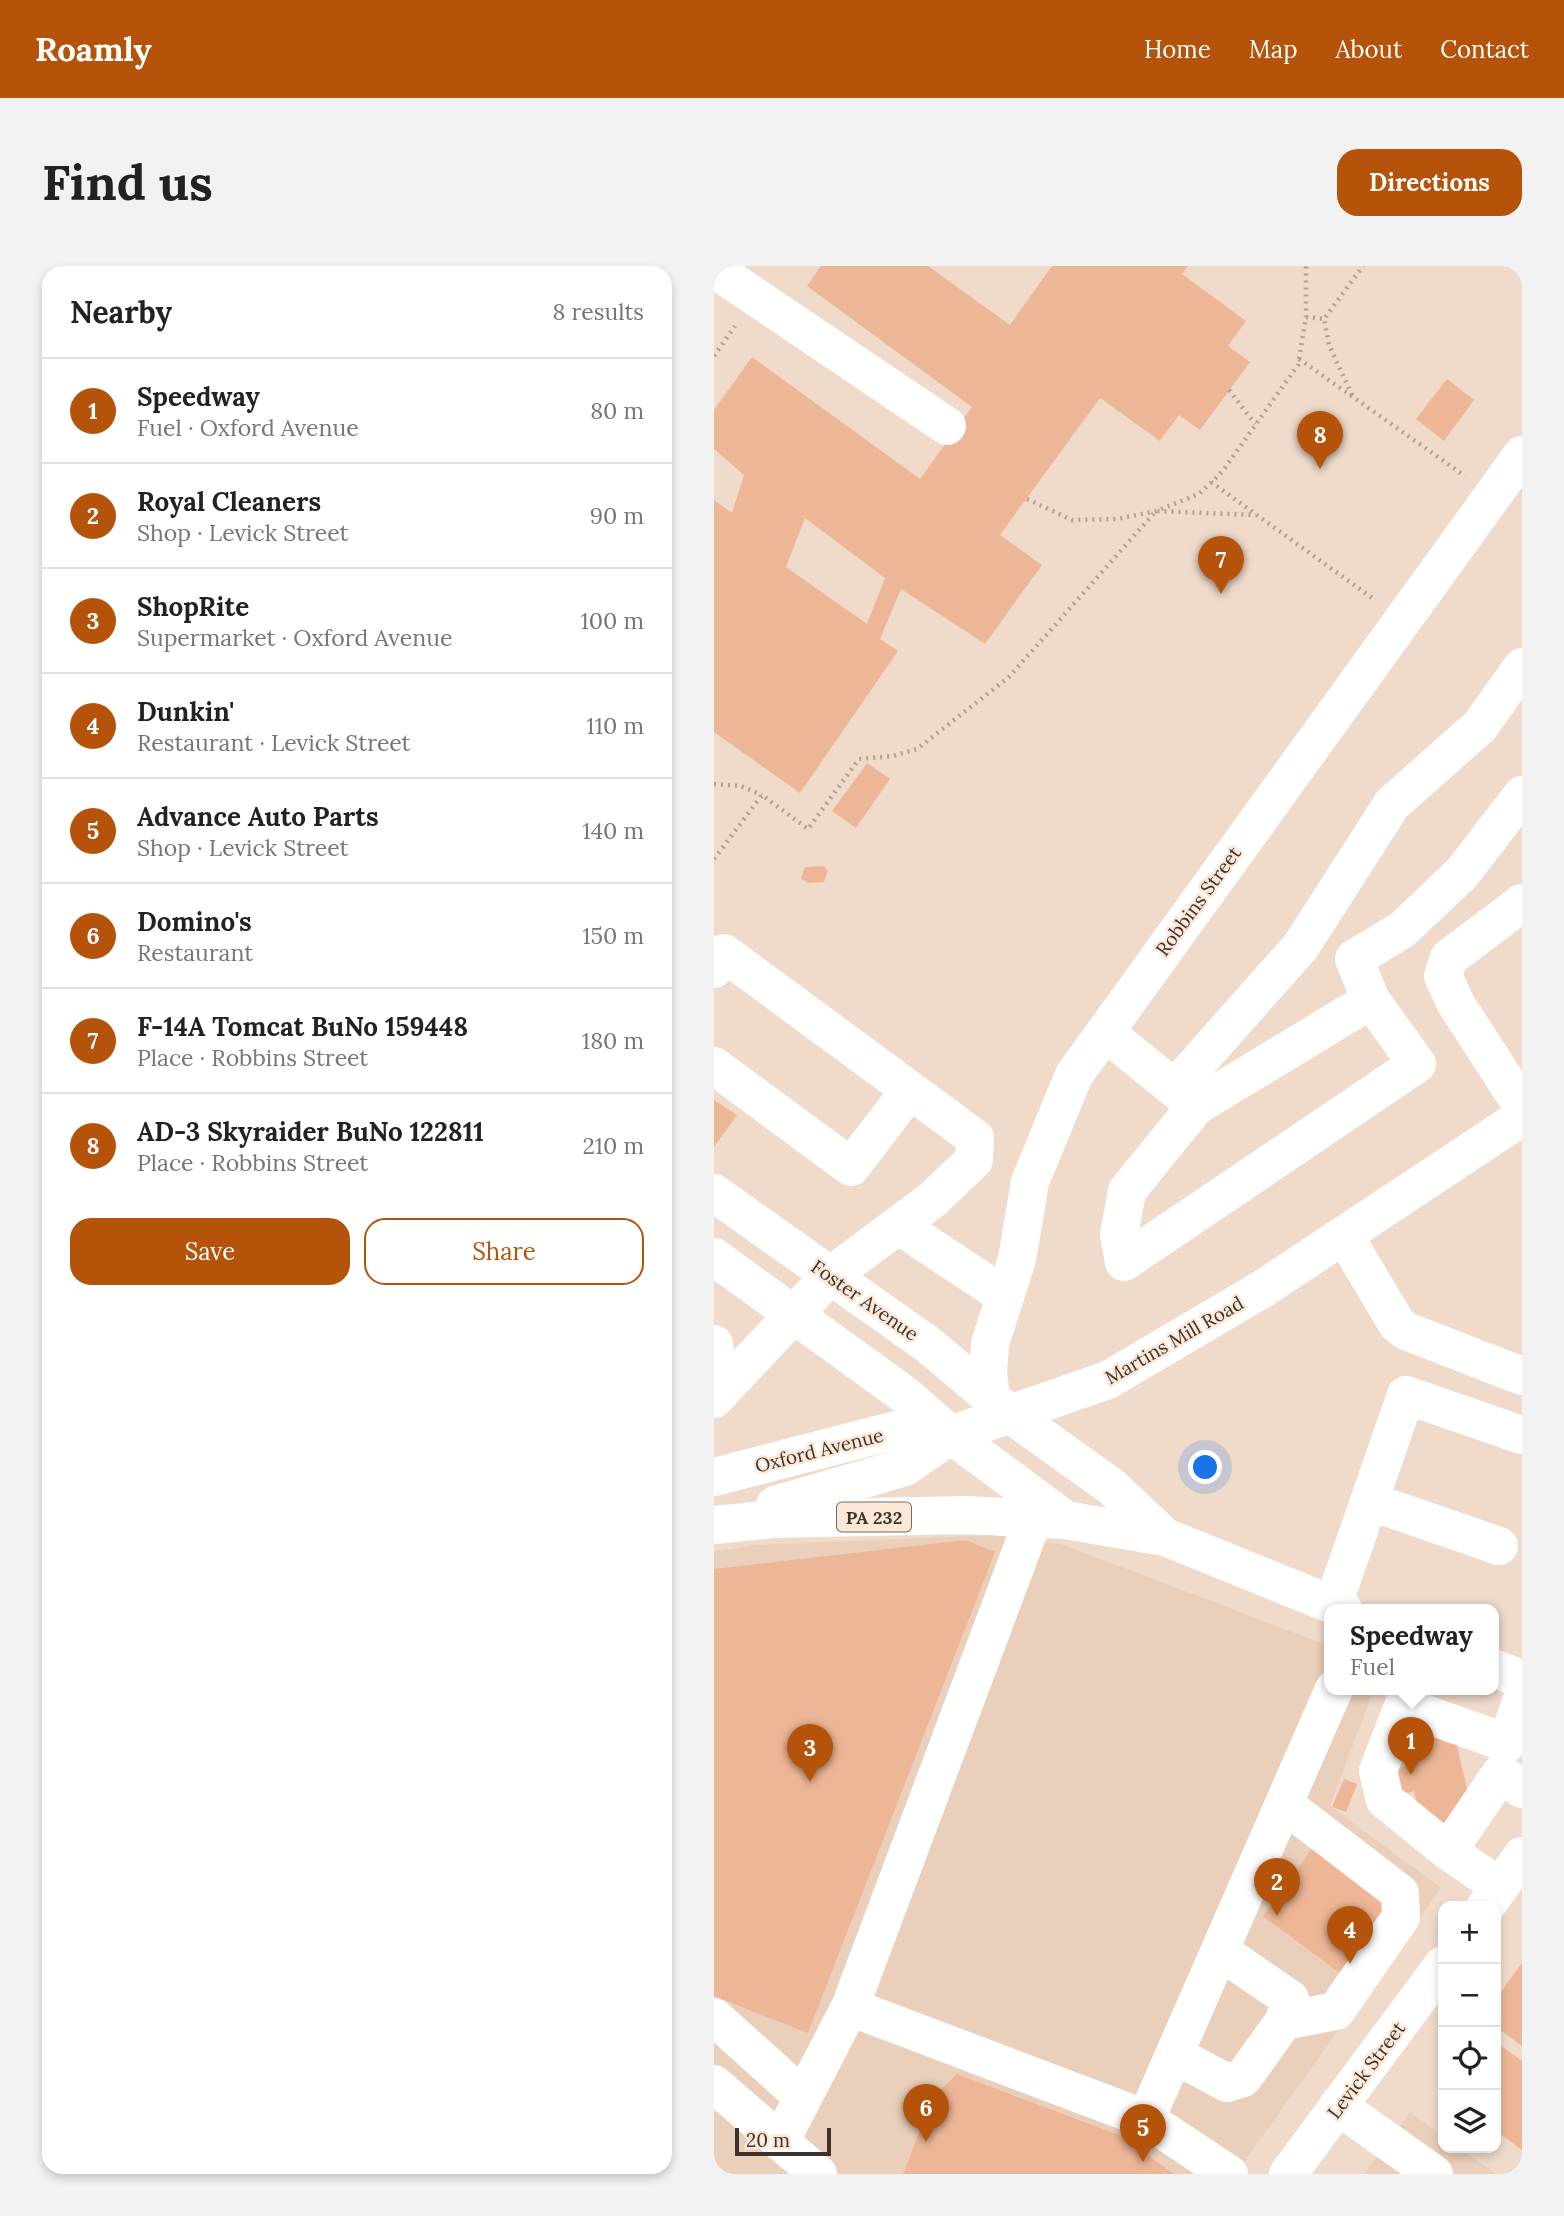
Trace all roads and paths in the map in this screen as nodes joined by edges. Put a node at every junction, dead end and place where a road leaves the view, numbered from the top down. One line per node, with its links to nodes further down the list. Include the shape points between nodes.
1 (1306, 266): 4 (path)
2 (1363, 266): 5 (path)
3 (714, 269): 10 (street)
4 (1306, 317): 5 (path); 6 (path)
5 (1324, 319): 8 (path, via 1329,345)
6 (1299, 359): 8 (path); 9 (path)
7 (1229, 390): 9 (path)
8 (1352, 396): 12 (path)
9 (1255, 424): 13 (path)
10 (947, 426)
11 (1522, 454): 17 (street, Robbins Street)
12 (1471, 481)
13 (1211, 482): 15 (path, via 1199,494); 16 (path)
14 (1027, 499): 15 (path, via 1072,520 1117,519)
15 (1156, 511): 16 (path); 20 (path, via 1009,677 917,749 893,757 859,759 808,829)
16 (1256, 515): 17 (path)
17 (1401, 619): 28 (street, Robbins Street)
18 (1522, 667): 31 (street, via 1480,726 1392,804 1301,946)
19 (714, 784): 20 (path, via 741,786)
20 (762, 795): 23 (path)
21 (1522, 795): 27 (street, via 1462,873 1403,929 1354,959)
22 (714, 848): 23 (path)
23 (722, 849): 24 (path)
24 (714, 859)
25 (1522, 903): 32 (street, via 1449,958 1443,976)
26 (714, 968): 30 (street, via 724,953)
27 (1371, 1000): 31 (street); 31 (street, via 1417,1064 1125,1262 1119,1234 1127,1191)
28 (1105, 1032): 31 (street); 39 (street, Robbins Street, via 1074,1075 1030,1182 1017,1259)
29 (714, 1066): 30 (street, via 851,1167)
30 (910, 1090): 35 (street, via 975,1138 974,1160)
31 (1186, 1097)
32 (1522, 1106)
33 (1522, 1116): 36 (street, Martins Mill Road)
34 (714, 1193): 38 (street, Foster Avenue)
35 (898, 1226): 38 (street); 39 (street)
36 (1343, 1234): 42 (street, via 1397,1324); 44 (street, Martins Mill Road, via 1264,1288 1108,1380)
37 (714, 1257): 40 (street)
38 (830, 1276): 40 (street); 44 (street, Foster Avenue, via 930,1346)
39 (1005, 1296): 44 (street, Robbins Street, via 988,1359)
40 (794, 1315): 43 (street); 45 (street, via 905,1395)
41 (714, 1344): 43 (street)
42 (1522, 1376)
43 (714, 1396)
44 (1001, 1406): 45 (street, Martins Mill Road); 51 (street, PA 232, via 1112,1487)
45 (951, 1435): 47 (street, Oxford Avenue, via 896,1430); 49 (street); 50 (street, Martins Mill Road, via 905,1466)
46 (1522, 1435): 48 (street, via 1406,1395)
47 (714, 1477)
48 (1369, 1501): 52 (street); 54 (street)
49 (1050, 1518): 50 (street, PA 232, via 966,1515); 51 (street, PA 232); 67 (street)
50 (714, 1523)
51 (1165, 1537): 53 (street, PA 232)
52 (1499, 1546)
53 (1331, 1604)
54 (1339, 1604)
55 (1499, 1670): 56 (street)
56 (1522, 1679)
57 (1331, 1695): 61 (street)
58 (1405, 1698): 60 (street); 62 (street, via 1378,1771 1385,1800)
59 (1522, 1699): 60 (street)
60 (1510, 1768): 62 (street)
61 (1284, 1804): 65 (street); 69 (street, via 1400,1893 1401,1917 1336,2011)
62 (1448, 1851): 64 (street)
63 (1522, 1856): 64 (street)
64 (1493, 1897)
65 (1220, 1951): 69 (street, via 1290,1999); 70 (street)
66 (1438, 1972): 73 (street, Levick Street)
67 (850, 2007): 72 (street); 74 (street)
68 (714, 2017): 72 (street)
69 (1284, 2021): 70 (street, via 1242,2078 1227,2083)
70 (1175, 2055): 74 (street)
71 (714, 2084): 75 (street)
72 (803, 2096): 75 (street)
73 (1338, 2106): 76 (street); 79 (street, Levick Street)
74 (1146, 2119): 78 (street)
75 (780, 2142): 77 (street)
76 (1423, 2171)
77 (818, 2174)
78 (1229, 2174)
79 (1288, 2174)

